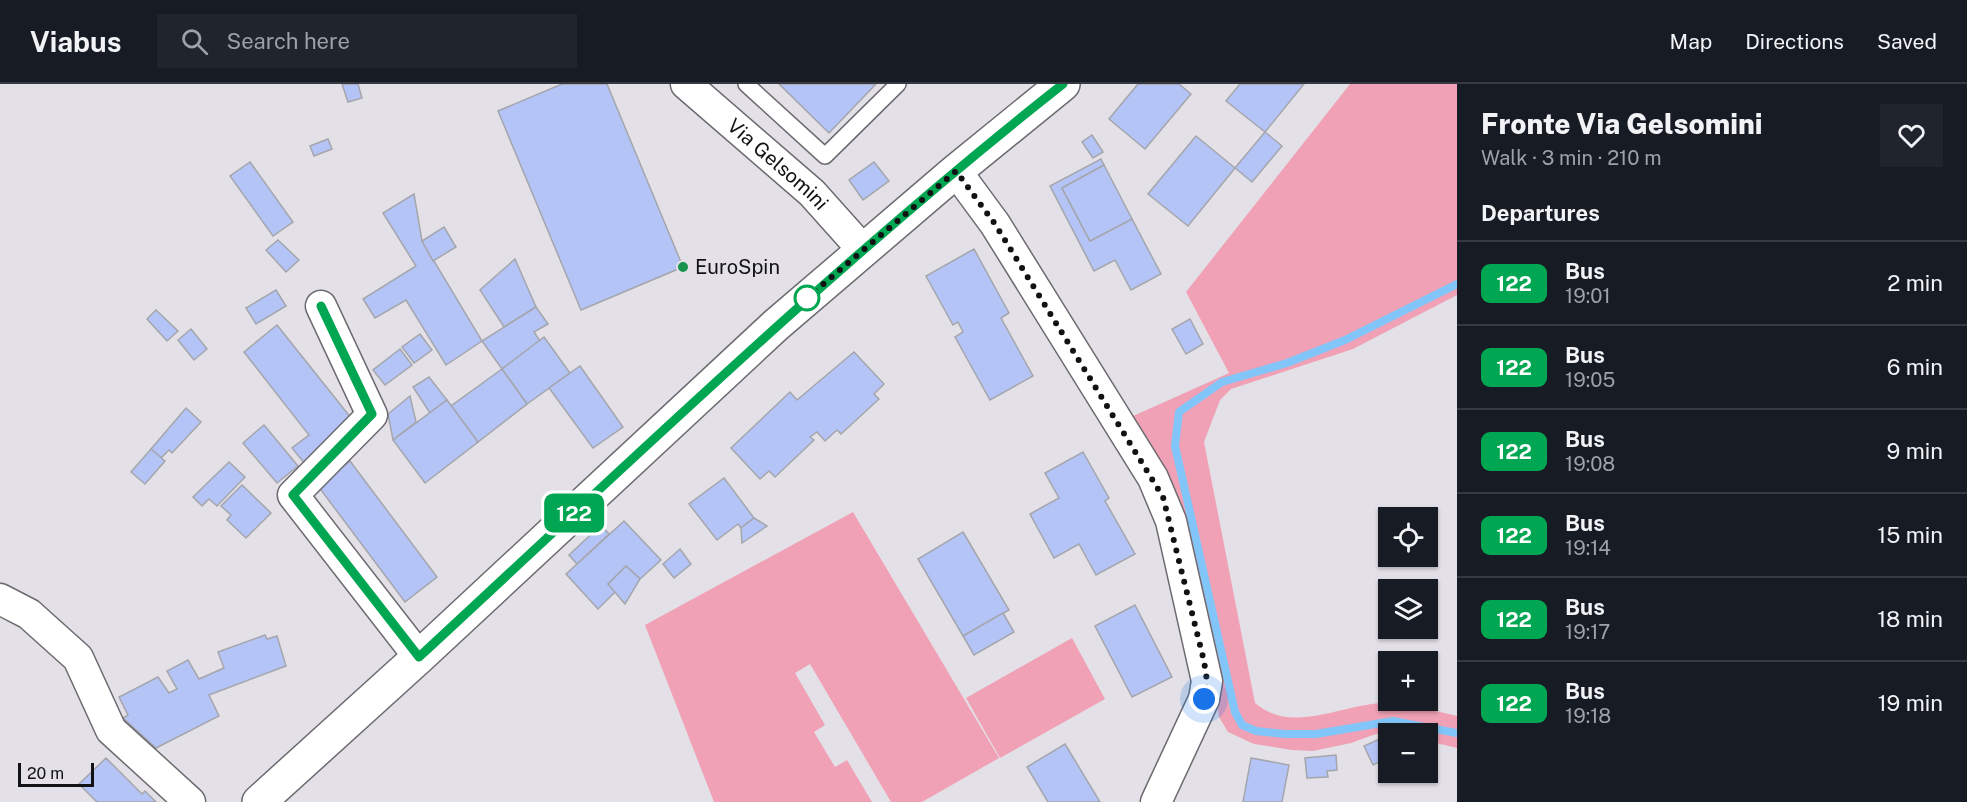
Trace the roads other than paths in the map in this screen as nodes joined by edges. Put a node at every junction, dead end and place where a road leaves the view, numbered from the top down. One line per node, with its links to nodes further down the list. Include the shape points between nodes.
1 (686, 84): 6 (street, Via Gelsomini, via 812,193)
2 (746, 84): 3 (lane, via 825,156)
3 (898, 84)
4 (1063, 84): 5 (main road)
5 (956, 171): 6 (main road); 12 (street, via 995,224 1147,468 1171,521 1207,681 1204,699)
6 (862, 250): 9 (main road)
7 (321, 306): 9 (street, via 372,414 293,495)
8 (0, 599): 10 (street, via 29,614 78,658 111,730)
9 (419, 657): 11 (main road)
10 (190, 802)
11 (259, 802)
12 (1156, 802)

